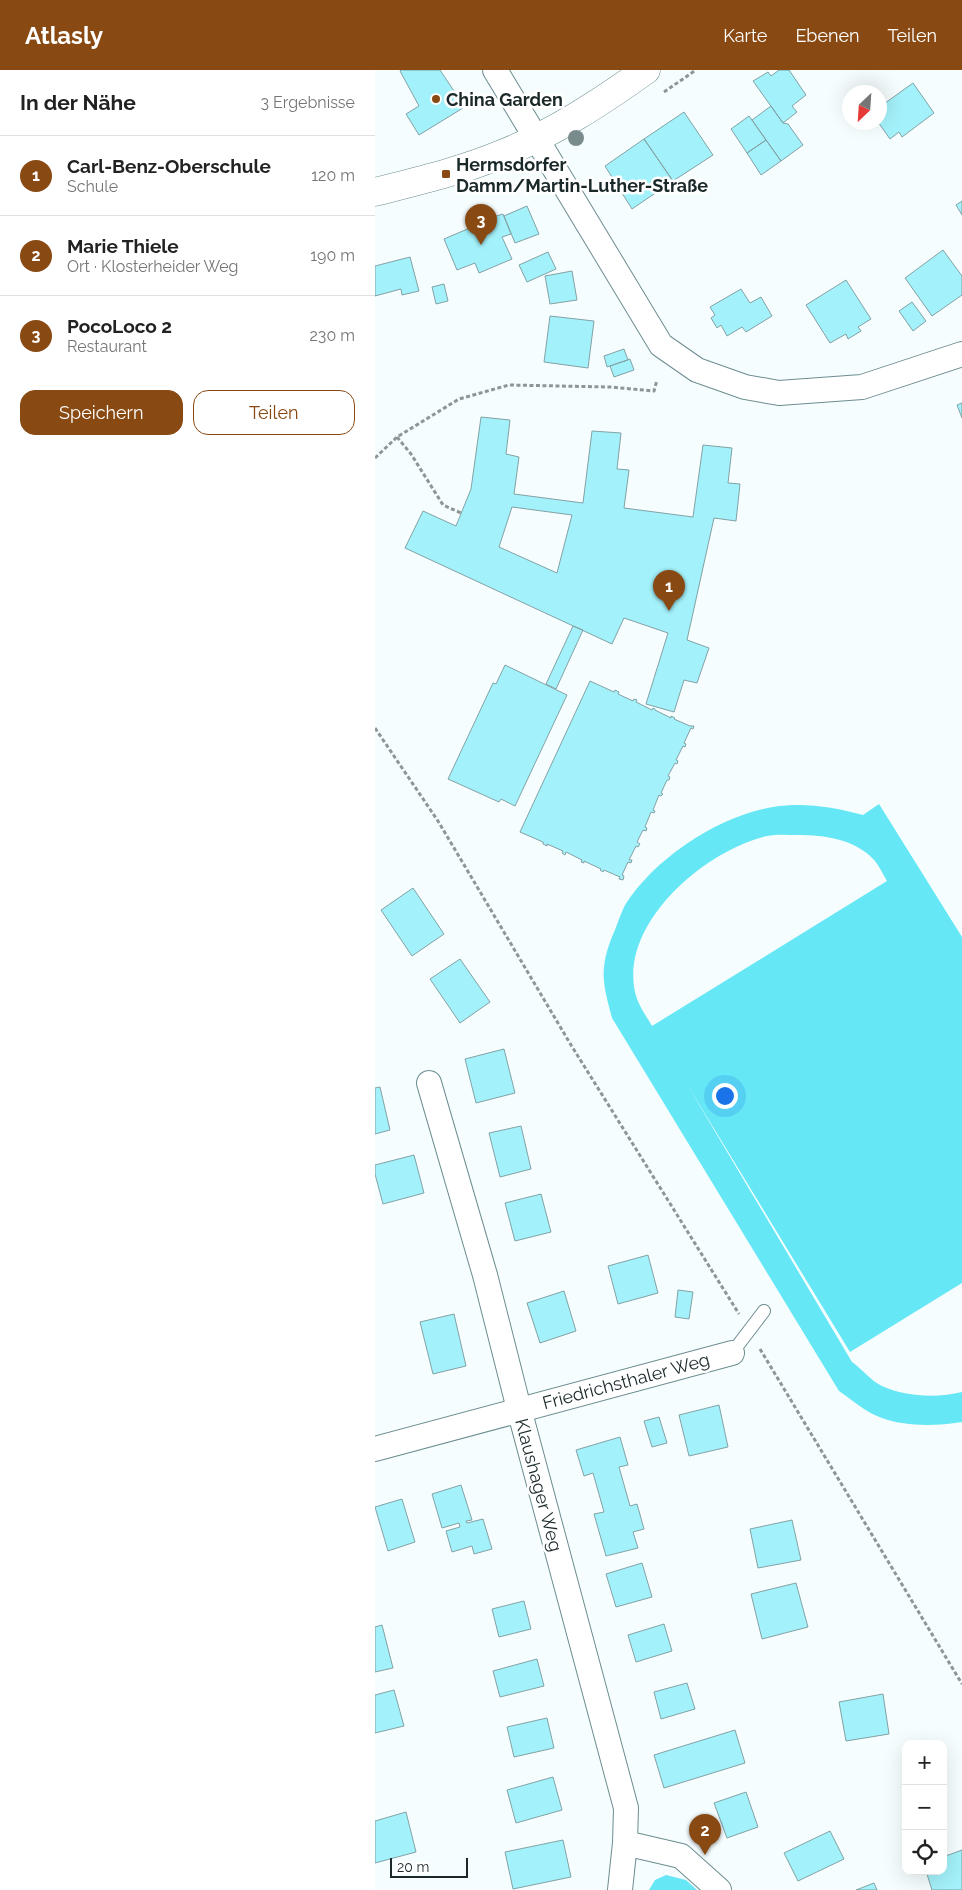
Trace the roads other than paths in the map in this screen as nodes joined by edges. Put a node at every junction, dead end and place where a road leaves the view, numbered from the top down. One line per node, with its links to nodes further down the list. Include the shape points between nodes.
1 (495, 70): 3 (street)
2 (646, 70): 3 (main road, via 595,105)
3 (536, 139): 4 (main road, via 446,174); 5 (street, via 661,346 697,370 745,387 779,393 862,387)
4 (375, 192)
5 (962, 354)
6 (429, 1083): 9 (street, Klaushager Weg, via 485,1275)
7 (765, 1311): 8 (lane)
8 (732, 1353): 9 (street, Friedrichsthaler Weg)
9 (519, 1409): 10 (street, Friedrichsthaler Weg); 11 (street, Klaushager Weg, via 626,1808)
10 (375, 1449)
11 (625, 1843): 12 (street, Klaushager Weg); 13 (street, via 681,1856)
12 (620, 1890)
13 (719, 1890)

